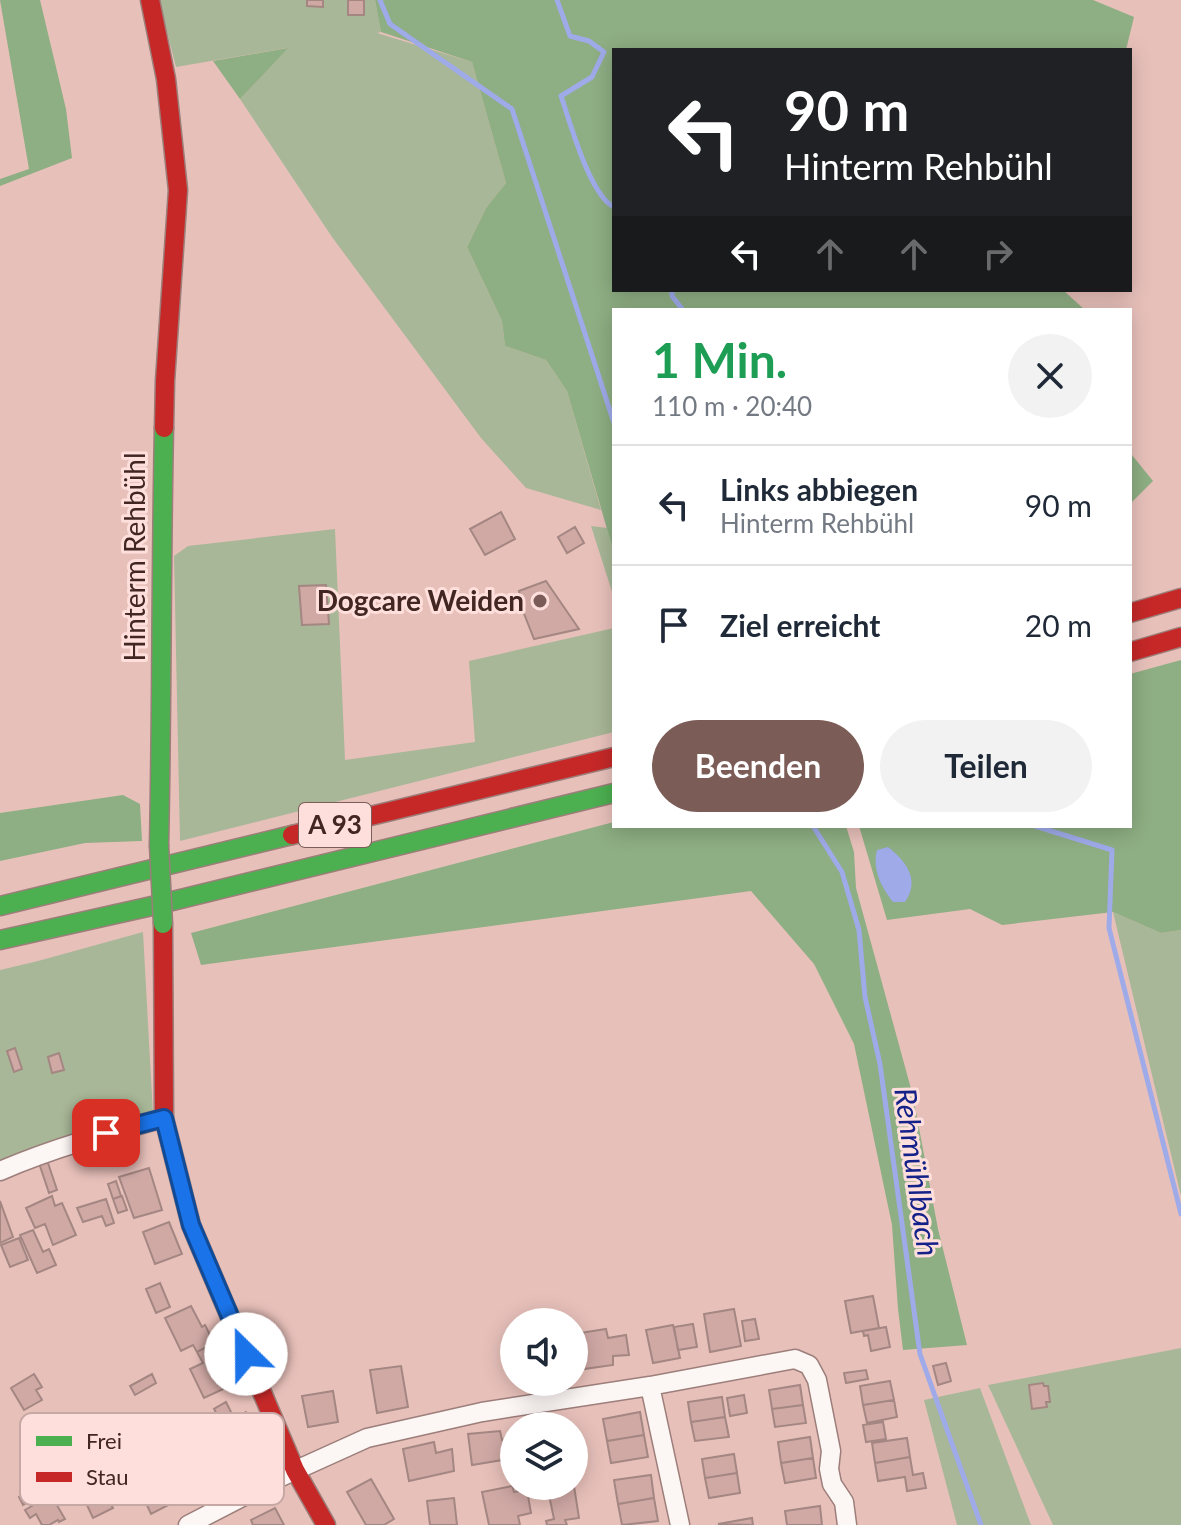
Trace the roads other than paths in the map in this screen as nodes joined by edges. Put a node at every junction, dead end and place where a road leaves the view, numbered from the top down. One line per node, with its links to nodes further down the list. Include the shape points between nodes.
1 (150, 0): 10 (main road, Hinterm Rehbühl, bridge, via 166,79 178,190 161,547)
2 (1181, 598): 3 (main road)
3 (1132, 612)
4 (1181, 637): 5 (main road)
5 (1132, 651)
6 (612, 757): 8 (main road, A 93)
7 (612, 793): 9 (main road, A 93)
8 (0, 906)
9 (0, 940)
10 (164, 1118): 11 (street, via 39,1154); 13 (main road, Hinterm Rehbühl, via 191,1225)
11 (0, 1171)
12 (650, 1386): 15 (street, via 482,1412 367,1438); 20 (street); 21 (street, via 795,1359 809,1365 817,1380 831,1451 832,1484 844,1502)
13 (271, 1413)
14 (284, 1444): 15 (main road, Hinterm Rehbühl)
15 (295, 1470): 16 (street); 19 (main road, Hinterm Rehbühl)
16 (284, 1476)
17 (227, 1505): 18 (street)
18 (188, 1525)
19 (326, 1525)
20 (680, 1525)
21 (847, 1525)

